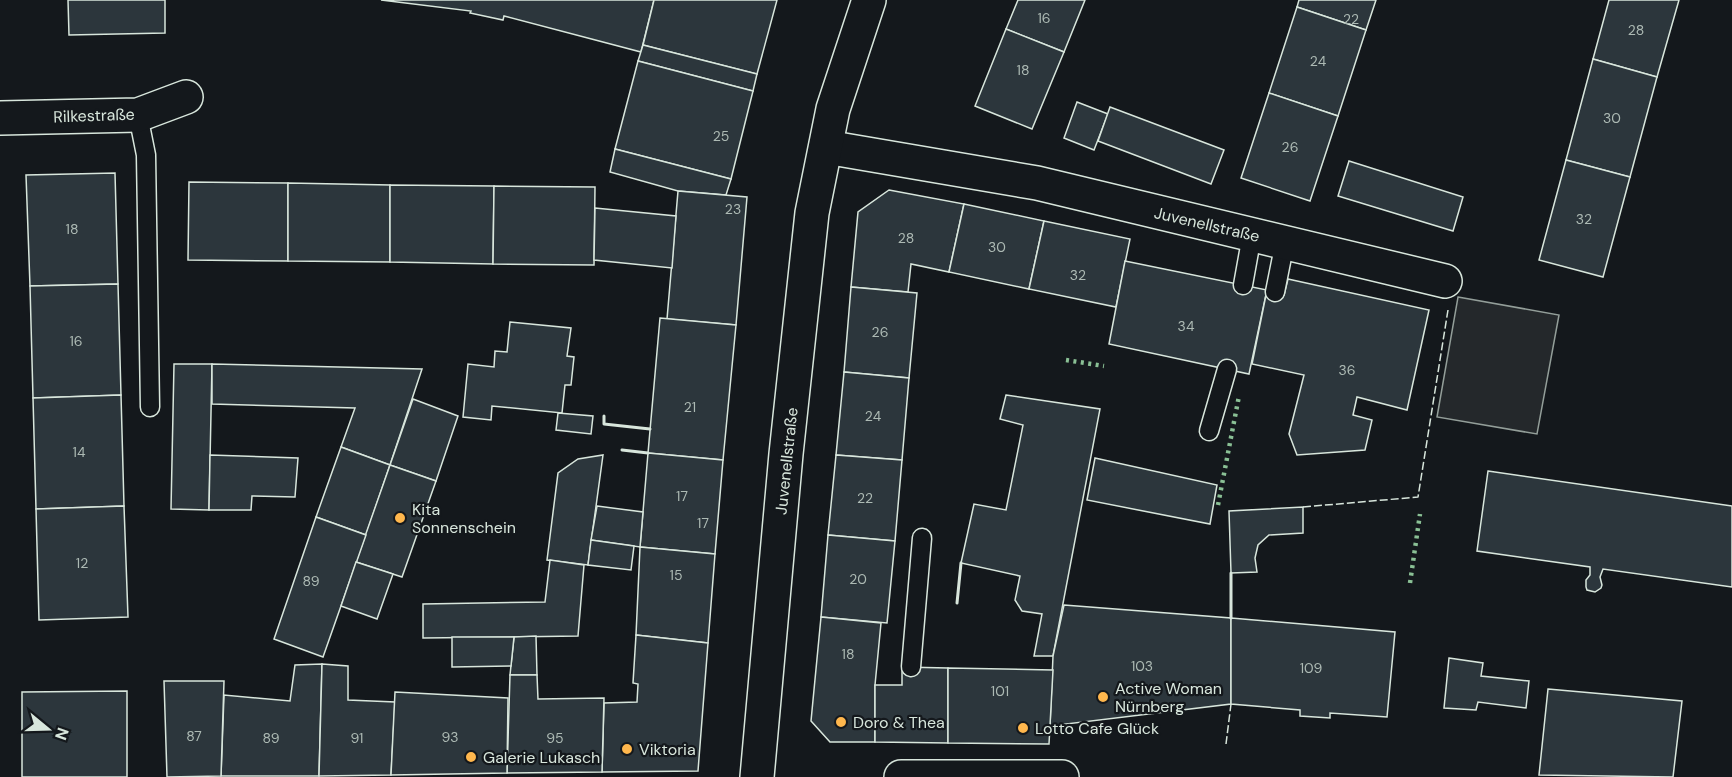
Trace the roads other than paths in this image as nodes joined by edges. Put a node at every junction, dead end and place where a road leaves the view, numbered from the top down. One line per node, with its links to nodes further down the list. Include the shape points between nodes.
1 (869, 0): 5 (street, Juvenellstraße, via 833,109)
2 (186, 97): 3 (street, Rilkestraße)
3 (138, 116): 4 (street, Rilkestraße); 12 (lane, via 146,155)
4 (0, 118)
5 (826, 147): 6 (street, Juvenellstraße, via 1037,183); 16 (street, Juvenellstraße, via 809,236)
6 (1252, 235): 7 (street, Juvenellstraße); 9 (lane)
7 (1285, 242): 8 (street, Juvenellstraße); 10 (lane)
8 (1445, 281)
9 (1243, 285)
10 (1275, 292)
11 (1227, 369): 13 (lane)
12 (150, 407)
13 (1209, 430)
14 (922, 538): 15 (lane)
15 (911, 667)
16 (757, 777)
17 (901, 777): 18 (street)
18 (1062, 777)

